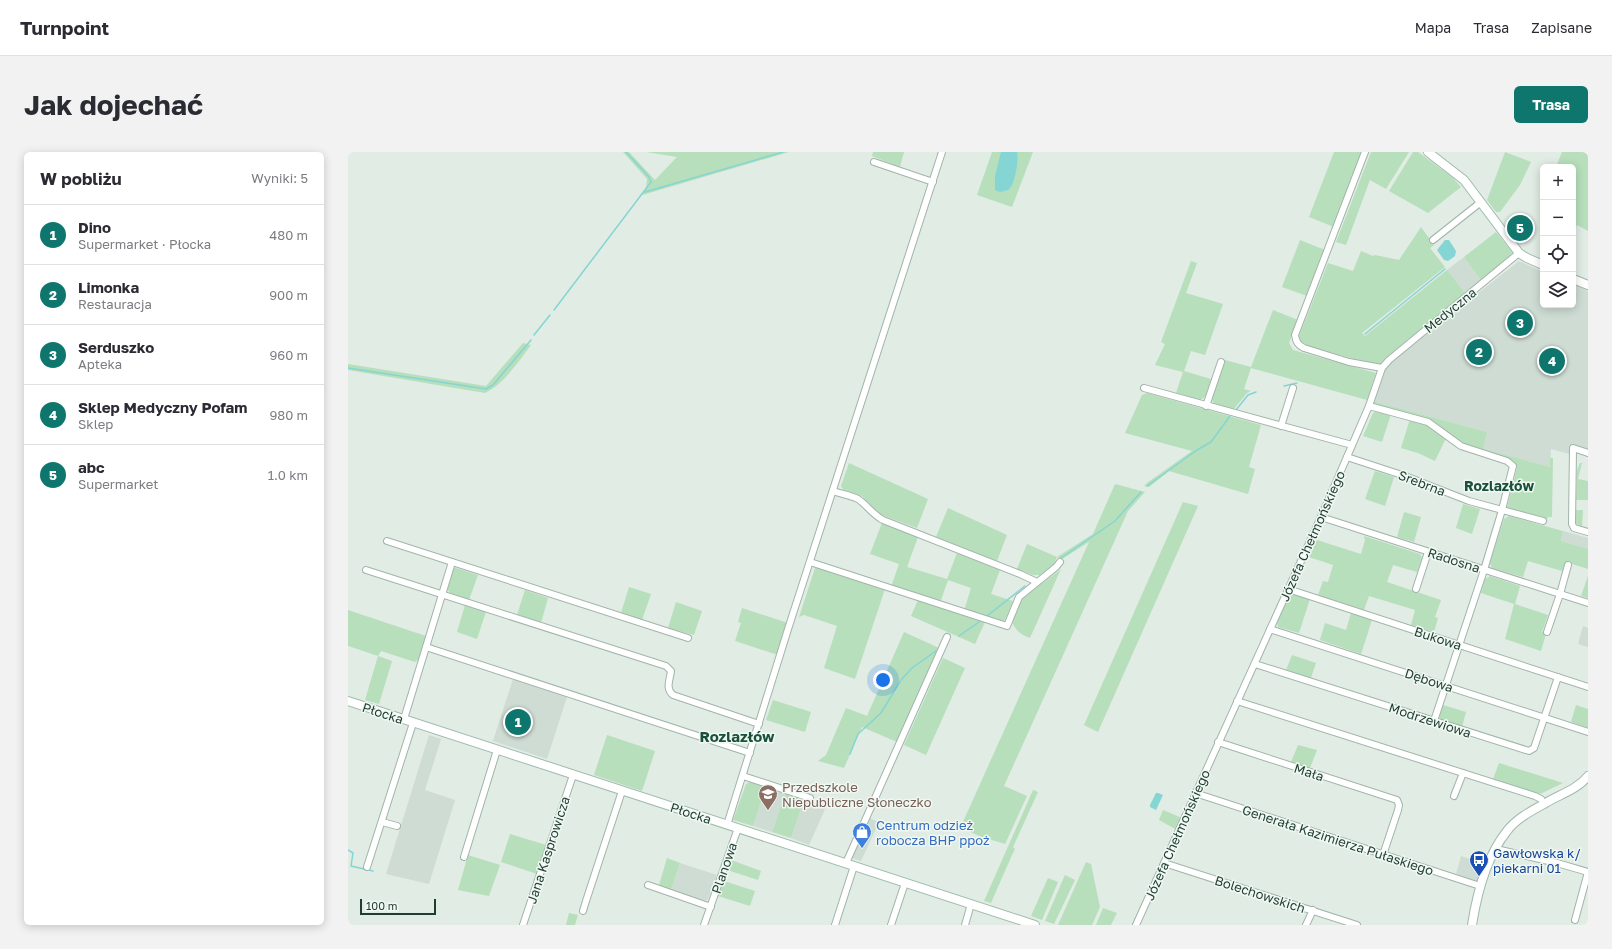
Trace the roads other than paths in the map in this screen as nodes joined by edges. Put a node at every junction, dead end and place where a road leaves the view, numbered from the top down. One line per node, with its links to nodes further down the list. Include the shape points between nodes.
1 (942, 152): 5 (street)
2 (1365, 152): 13 (street, via 1295,335 1295,341 1304,348 1349,362)
3 (1428, 152): 6 (street, via 1464,180)
4 (874, 162): 5 (street)
5 (933, 182): 22 (street)
6 (1480, 202): 7 (street); 8 (street)
7 (1433, 240)
8 (1519, 253): 9 (street); 13 (street, Medyczna, via 1388,360)
9 (1540, 264)
10 (1576, 279): 11 (street)
11 (1588, 285)
12 (1221, 362): 16 (street)
13 (1382, 368): 17 (street, Józefa Chełmońskiego)
14 (1144, 388): 16 (street)
15 (1293, 388): 18 (street)
16 (1206, 406): 18 (street)
17 (1369, 406): 19 (street, Józefa Chełmońskiego); 23 (street, via 1428,422 1460,446 1512,464 1513,471)
18 (1281, 426): 19 (street)
19 (1352, 445): 21 (street, Józefa Chełmońskiego)
20 (1588, 452): 26 (street, via 1573,448 1572,527)
21 (1347, 457): 23 (street, Srebrna, via 1469,501); 24 (street, Józefa Chełmońskiego)
22 (833, 491): 30 (street); 35 (street, via 858,500 882,520)
23 (1502, 510): 25 (street, Srebrna); 34 (street)
24 (1321, 517): 28 (street, Radosna); 37 (street, Józefa Chełmońskiego)
25 (1543, 521)
26 (1588, 532)
27 (387, 541): 29 (street)
28 (1428, 552): 34 (street, Radosna); 36 (street)
29 (452, 562): 38 (street); 44 (street)
30 (810, 562): 35 (street, via 1004,626 1008,625 1019,597); 57 (street)
31 (1060, 562): 35 (street)
32 (1568, 565): 39 (street)
33 (366, 570): 38 (street)
34 (1484, 570): 39 (street, Radosna); 45 (street)
35 (1037, 582)
36 (1416, 589)
37 (1288, 590): 41 (street, Józefa Chełmońskiego); 45 (street, Bukowa)
38 (442, 594): 46 (street); 57 (street, via 666,666 671,671 668,686 673,695)
39 (1560, 594): 40 (street, Radosna); 42 (street)
40 (1588, 603)
41 (1270, 629): 47 (street, Józefa Chełmońskiego); 49 (street, Dębowa)
42 (1547, 632)
43 (947, 637): 79 (street)
44 (688, 638)
45 (1459, 645): 48 (street, Bukowa); 49 (street)
46 (426, 647): 54 (street); 61 (street)
47 (1255, 664): 52 (street, Józefa Chełmońskiego); 55 (street, Modrzewiowa)
48 (1558, 677): 50 (street, Bukowa); 53 (street, Modrzewiowa)
49 (1446, 686): 53 (street, Dębowa); 55 (street)
50 (1588, 687)
51 (348, 701): 54 (street, Płocka)
52 (1237, 701): 59 (street, Józefa Chełmońskiego); 62 (street)
53 (1544, 717): 55 (street, Modrzewiowa, via 1534,748 1529,751); 58 (street, Dębowa)
54 (404, 720): 56 (street, Płocka)
55 (1434, 721)
56 (413, 723): 60 (street, Płocka); 71 (street)
57 (759, 724): 61 (street)
58 (1588, 732)
59 (1218, 742): 67 (street, Józefa Chełmońskiego); 76 (street, Mała, via 1394,799 1399,803 1398,810)
60 (496, 750): 63 (street, Płocka); 77 (street)
61 (750, 753): 64 (street)
62 (1463, 773): 68 (street); 70 (street, via 1535,796)
63 (573, 775): 66 (street, Płocka); 90 (street, Jana Kasprowicza)
64 (743, 776): 69 (street); 72 (street)
65 (1587, 779): 70 (street)
66 (622, 791): 72 (street, Płocka); 88 (street)
67 (1195, 793): 76 (street, Generała Kazimierza Pułaskiego); 78 (street, Józefa Chełmońskiego)
68 (1454, 796)
69 (810, 798)
70 (1544, 804): 75 (street, via 1513,824)
71 (382, 822): 73 (street); 80 (street)
72 (727, 825): 74 (street, Płocka)
73 (397, 826)
74 (738, 828): 79 (street, Płocka); 86 (street, Planowa)
75 (1496, 849): 81 (street); 84 (street)
76 (1383, 855): 84 (street, Generała Kazimierza Pułaskiego)
77 (464, 857)
78 (1164, 863): 87 (street, Bolechowskich); 96 (street, Józefa Chełmońskiego)
79 (850, 865): 82 (street, Płocka); 92 (street)
80 (367, 867)
81 (1588, 872): 89 (street)
82 (905, 883): 85 (street, Płocka); 93 (street)
83 (648, 885): 86 (street, Planowa)
84 (1480, 886): 99 (street)
85 (972, 904): 94 (street); 95 (street, Płocka)
86 (711, 907): 91 (street, Planowa)
87 (1313, 910): 97 (street); 98 (street, Bolechowskich)
88 (583, 911)
89 (1575, 920)
90 (523, 925)
91 (704, 925)
92 (835, 925)
93 (891, 925)
94 (965, 925)
95 (1035, 925)
96 (1136, 925)
97 (1306, 925)
98 (1357, 925)
99 (1472, 925)

